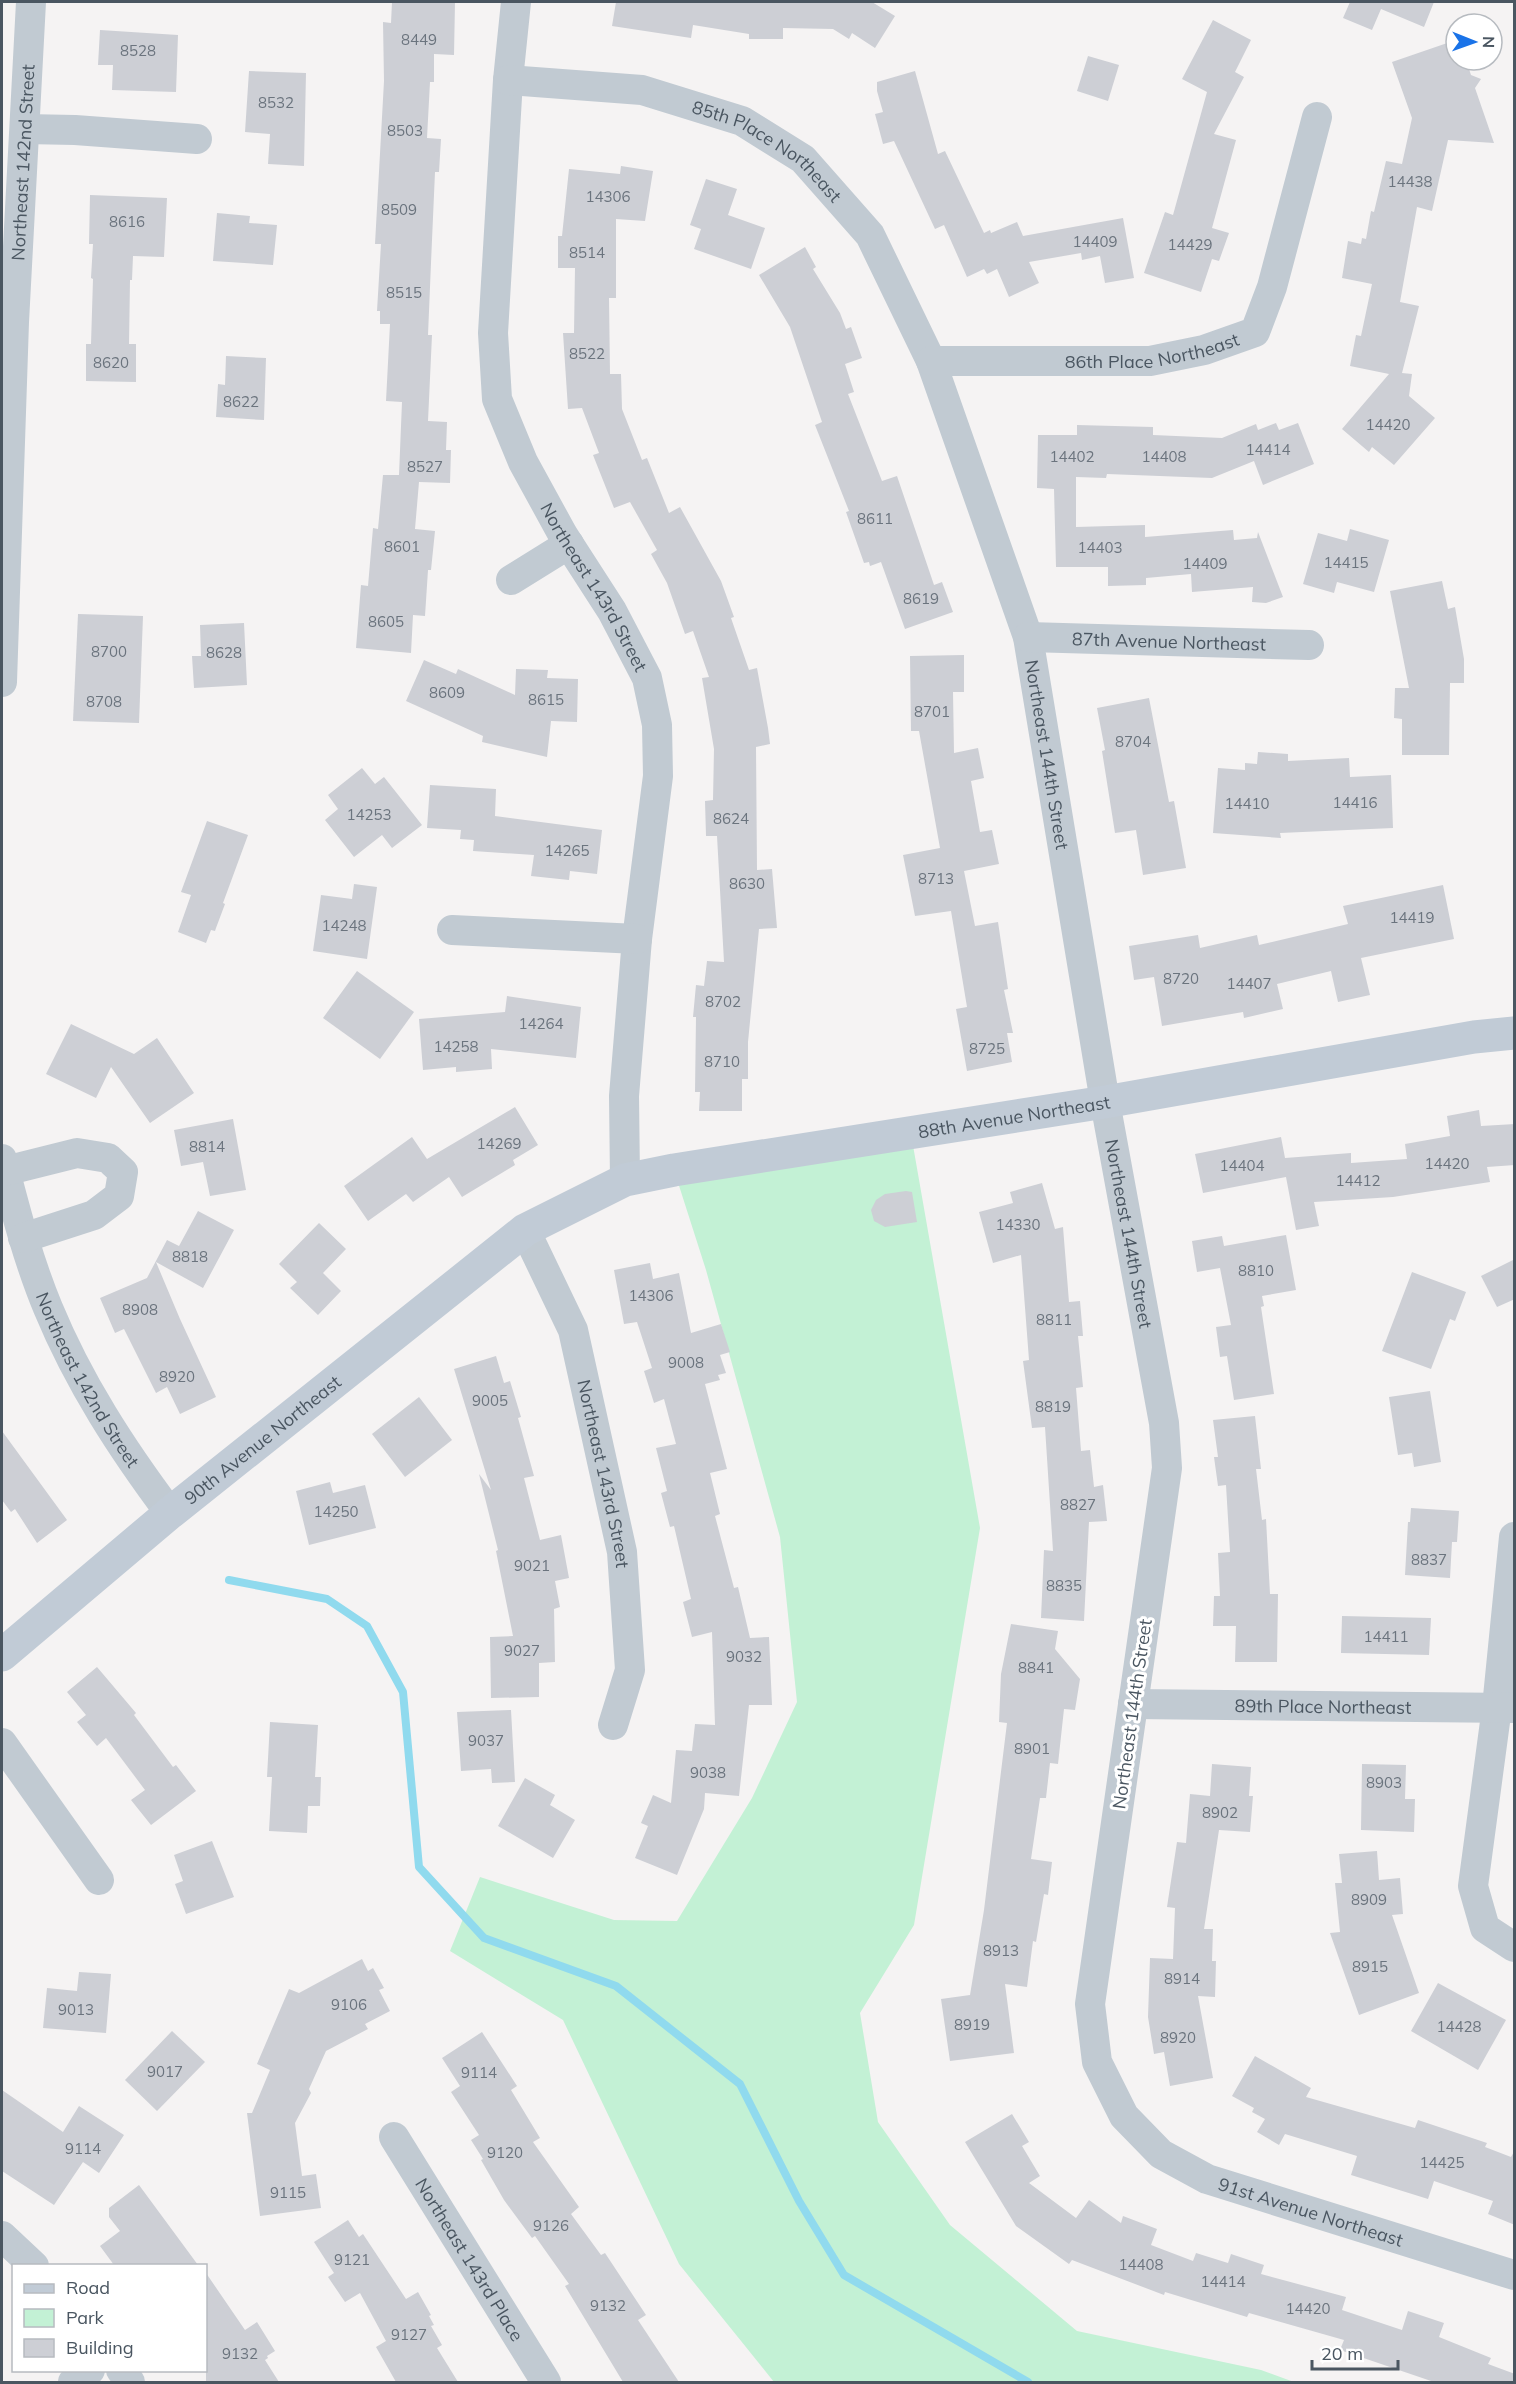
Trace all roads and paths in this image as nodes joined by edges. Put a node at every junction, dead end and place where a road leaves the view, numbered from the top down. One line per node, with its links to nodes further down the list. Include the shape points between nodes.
1 (31, 2): 5 (street, Northeast 142nd Street)
2 (516, 2): 3 (street, Northeast 143rd Street)
3 (508, 80): 7 (street, 85th Place Northeast, via 642,90 742,121 803,159 870,235); 8 (street, Northeast 143rd Street, via 493,333 497,399 523,462)
4 (1317, 117): 7 (street, 86th Place Northeast, via 1272,287 1255,333 1204,350 1150,361)
5 (25, 129): 6 (street); 10 (street, Northeast 142nd Street)
6 (197, 139)
7 (931, 361): 11 (street, Northeast 144th Street)
8 (569, 544): 9 (street); 15 (street, Northeast 143rd Street, via 612,611 646,678 657,725 658,776)
9 (511, 580)
10 (4, 601): 13 (street, Northeast 142nd Street)
11 (1028, 637): 12 (street, 87th Avenue Northeast); 17 (street, Northeast 144th Street)
12 (1309, 645)
13 (2, 682)
14 (452, 930): 15 (street)
15 (637, 939): 19 (street, Northeast 143rd Street, via 624,1095)
16 (1515, 1033): 17 (street, 88th Avenue Northeast)
17 (1105, 1102): 19 (street, 88th Avenue Northeast); 25 (street, Northeast 144th Street, via 1164,1424 1167,1468)
18 (3, 1165): 21 (street, Northeast 142nd Street); 21 (street, Northeast 142nd Street, via 77,1154 108,1158 123,1172 119,1196 94,1215)
19 (625, 1180): 20 (street, 88th Avenue Northeast)
20 (525, 1230): 22 (street, 90th Avenue Northeast); 27 (street, Northeast 143rd Street, via 573,1330 622,1552 630,1670)
21 (23, 1238): 22 (street, Northeast 142nd Street, via 48,1308 82,1380 125,1452)
22 (170, 1514): 24 (street, 90th Avenue Northeast)
23 (1515, 1537): 26 (street)
24 (2, 1655)
25 (1133, 1704): 26 (street, 89th Place Northeast); 31 (street, Northeast 144th Street, via 1090,2004 1097,2062)
26 (1506, 1707): 30 (street, via 1473,1886 1485,1928)
27 (613, 1725)
28 (2, 1743): 29 (street)
29 (99, 1880)
30 (1515, 1947)
31 (1124, 2116): 35 (street, 91st Avenue Northeast, via 1161,2154 1207,2179)
32 (394, 2138): 38 (street, Northeast 143rd Place)
33 (2, 2236): 34 (street)
34 (33, 2264)
35 (1515, 2275)
36 (87, 2372): 37 (street)
37 (73, 2382)
38 (546, 2382)

